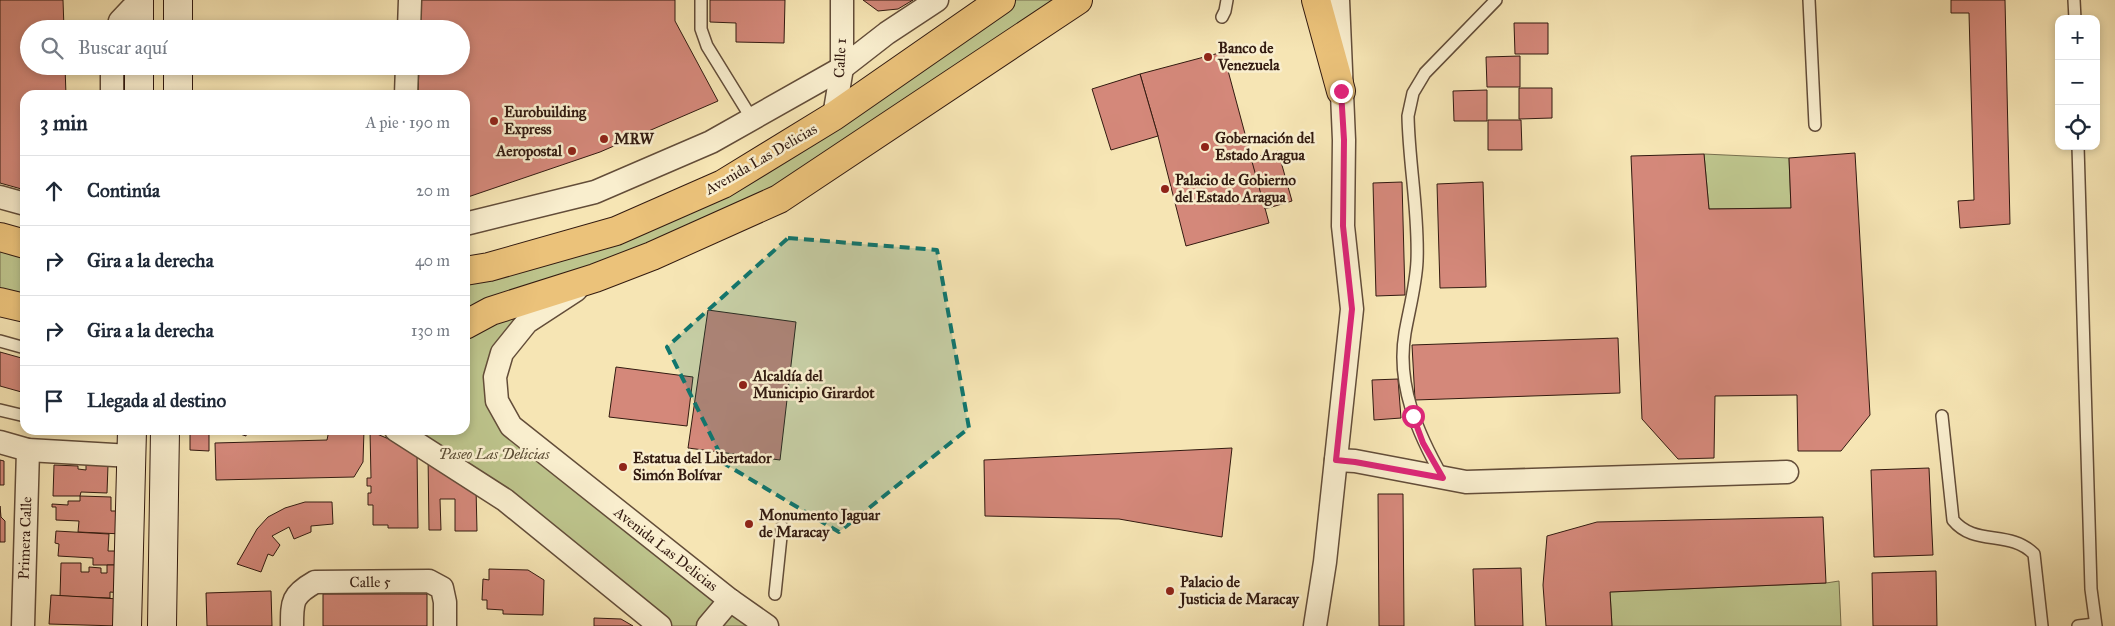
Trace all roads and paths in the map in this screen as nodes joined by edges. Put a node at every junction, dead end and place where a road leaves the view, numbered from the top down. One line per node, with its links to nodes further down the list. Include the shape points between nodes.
1 (139, 0): 17 (street); 18 (street)
2 (178, 0): 19 (street)
3 (410, 0): 20 (street)
4 (700, 0): 32 (lane, via 701,29 707,46)
5 (842, 0): 21 (street, Calle 1)
6 (937, 0): 21 (street)
7 (1001, 0): 31 (main road, Avenida Las Delicias)
8 (1078, 0): 41 (main road, Avenida Las Delicias, via 788,194 652,256)
9 (1227, 0): 16 (lane)
10 (1316, 0): 30 (main road)
11 (1338, 0): 30 (street)
12 (1496, 0): 57 (lane, via 1425,73 1413,93 1408,116 1417,262 1405,333 1404,368 1413,416 1423,443)
13 (1809, 0): 33 (lane)
14 (2074, 0): 15 (lane)
15 (2075, 15)
16 (1222, 17)
17 (122, 20)
18 (139, 20)
19 (178, 20)
20 (409, 20)
21 (842, 68): 31 (street, Calle 1); 32 (street)
22 (112, 75): 26 (street)
23 (139, 75): 27 (street)
24 (178, 75): 28 (street)
25 (407, 75): 29 (street)
26 (112, 90)
27 (139, 90)
28 (178, 90)
29 (406, 90)
30 (1341, 91): 55 (street, via 1343,226 1352,309)
31 (834, 116): 40 (main road, Avenida Las Delicias, via 723,184 616,230)
32 (752, 119): 37 (street, via 711,142 595,192)
33 (1815, 125)
34 (2078, 150): 61 (lane, via 2091,588)
35 (0, 197): 36 (street)
36 (20, 203)
37 (470, 223)
38 (0, 237): 39 (main road)
39 (20, 243)
40 (470, 270)
41 (595, 278): 44 (main road, Avenida Las Delicias, via 491,311); 60 (street, Avenida Las Delicias, via 527,322 502,353 495,377 497,401 510,426)
42 (0, 302): 43 (main road)
43 (20, 307)
44 (470, 322)
45 (0, 341): 46 (lane)
46 (20, 347)
47 (0, 410): 48 (lane)
48 (20, 415)
49 (1942, 416): 71 (lane, via 1953,520 1970,534 2001,537 2026,546 2034,554)
50 (165, 435): 64 (street)
51 (404, 435): 67 (street, via 505,500)
52 (0, 442): 54 (street)
53 (131, 443): 54 (street); 63 (street)
54 (28, 450): 62 (street, Primera Calle)
55 (1336, 460): 57 (street); 70 (street)
56 (1786, 472): 57 (street, via 1466,482)
57 (1443, 478)
58 (782, 528): 59 (lane)
59 (775, 594)
60 (730, 600): 68 (street); 69 (street, Avenida Las Delicias)
61 (2095, 625): 72 (lane)
62 (23, 626)
63 (127, 626)
64 (162, 626)
65 (292, 626): 66 (street, Calle 5, via 292,606 299,591 314,582 429,581 442,588)
66 (444, 626)
67 (660, 626)
68 (708, 626)
69 (767, 626)
70 (1316, 626)
71 (2042, 626)
72 (2078, 626)

